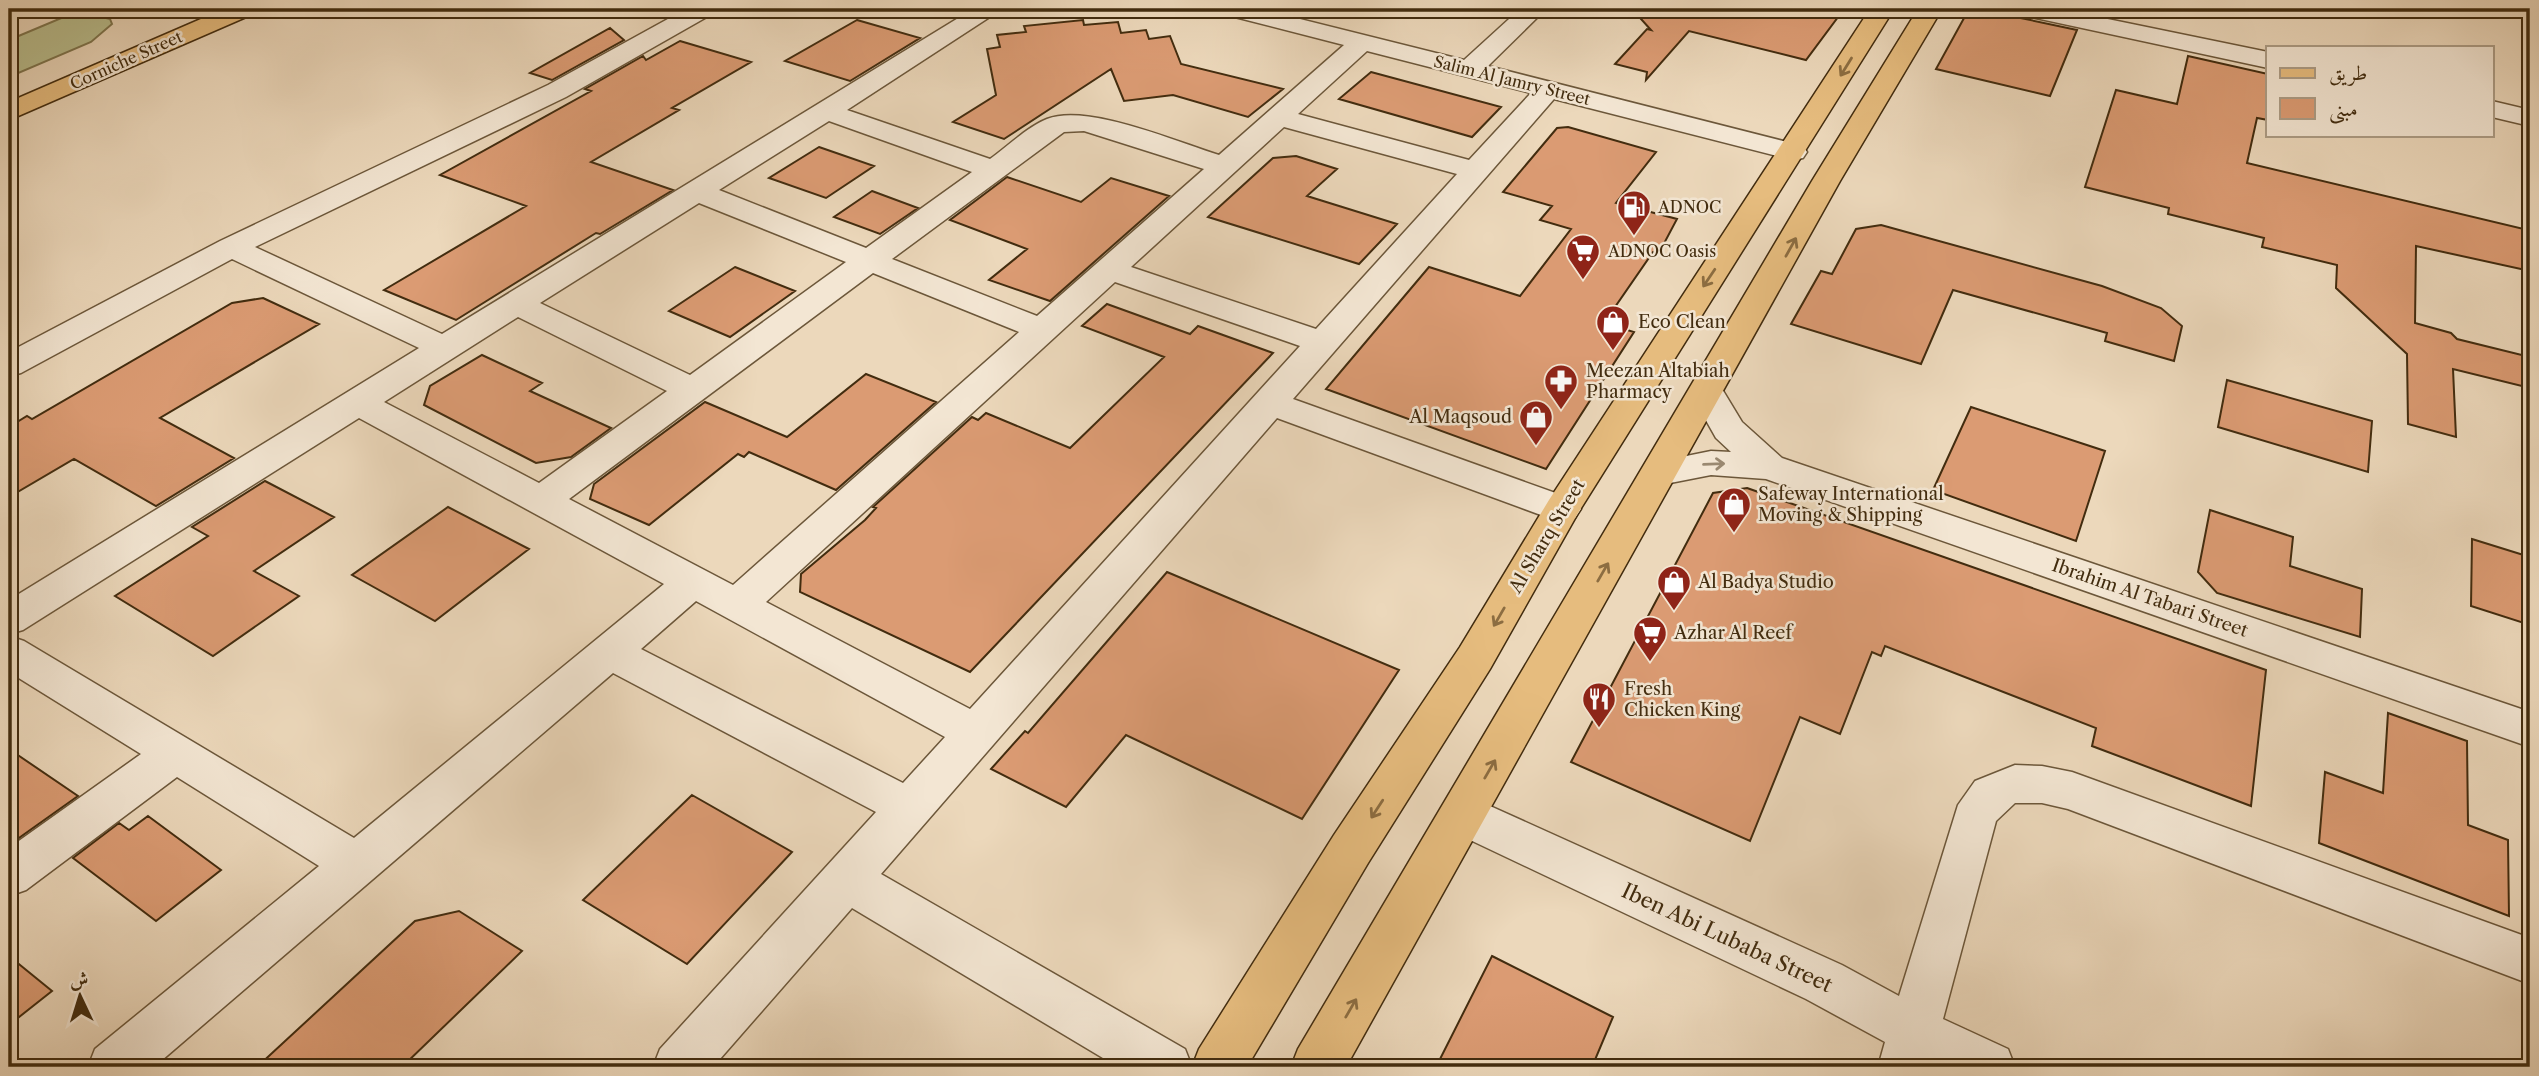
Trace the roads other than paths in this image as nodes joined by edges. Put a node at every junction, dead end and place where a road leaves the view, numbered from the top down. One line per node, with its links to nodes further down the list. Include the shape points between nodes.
1 (201, 9): 16 (main road, Corniche Street)
2 (227, 9): 13 (main road)
3 (244, 9): 13 (main road, Corniche Street)
4 (703, 9): 27 (street, via 557,91)
5 (990, 9): 18 (street)
6 (1534, 9): 14 (street)
7 (1882, 9): 22 (main road, Al Sharq Street, one-way to 22)
8 (1930, 9): 36 (main road, one-way to 8)
9 (2026, 9): 12 (street)
10 (1248, 10): 11 (street, Salim Al Jamry Street)
11 (1362, 42): 14 (street, Salim Al Jamry Street); 20 (street)
12 (2266, 60)
13 (107, 69): 19 (main road, Corniche Street)
14 (1470, 69): 15 (street, Salim Al Jamry Street)
15 (1549, 90): 22 (street, Salim Al Jamry Street); 25 (street)
16 (9, 91)
17 (2494, 109): 21 (street)
18 (825, 111): 24 (street); 26 (street)
19 (9, 112)
20 (1279, 117): 23 (street); 25 (street)
21 (2530, 118)
22 (1793, 152): 42 (main road, Al Sharq Street, one-way to 42)
23 (1224, 166): 24 (street, via 1071,122 1049,129); 29 (street)
24 (993, 170): 28 (street)
25 (1476, 171): 32 (street)
26 (695, 191): 28 (street); 30 (street)
27 (231, 247): 33 (street); 34 (street)
28 (869, 260): 31 (street); 35 (street)
29 (1109, 270): 31 (street); 32 (street)
30 (514, 303): 33 (street); 35 (street)
31 (1043, 330): 44 (street)
32 (1323, 343): 38 (street)
33 (443, 347): 37 (street)
34 (9, 366)
35 (692, 390): 41 (street)
36 (1707, 392): 39 (street, Ibrahim Al Tabari Street, via 1729,430); 40 (main road)
37 (355, 401): 41 (street); 45 (street)
38 (1269, 403): 42 (street); 49 (street)
39 (1769, 467): 40 (street, Ibrahim Al Tabari Street, one-way to 39, via 1711,463); 48 (street, Ibrahim Al Tabari Street)
40 (1660, 473): 52 (main road, one-way to 40)
41 (541, 500): 43 (street)
42 (1562, 509): 61 (main road, Al Sharq Street, one-way to 61, via 1475,658)
43 (693, 582): 44 (street); 47 (street)
44 (737, 605): 49 (street)
45 (9, 619)
46 (9, 652): 50 (street)
47 (609, 652): 51 (street); 53 (street)
48 (2530, 730)
49 (976, 733): 51 (street)
50 (174, 754): 53 (street); 54 (street)
51 (910, 808): 55 (street)
52 (1463, 815): 57 (street, Iben Abi Lubaba Street, via 1824,982); 62 (main road, one-way to 52)
53 (357, 864): 58 (street)
54 (9, 875)
55 (846, 879): 59 (street); 60 (street)
56 (2530, 961): 57 (street, via 2072,791 2044,783 2018,783 1997,789 1981,801)
57 (1909, 1049): 63 (street, Iben Abi Lubaba Street)
58 (114, 1067)
59 (678, 1067)
60 (1166, 1067)
61 (1218, 1067)
62 (1317, 1067)
63 (1989, 1067)

